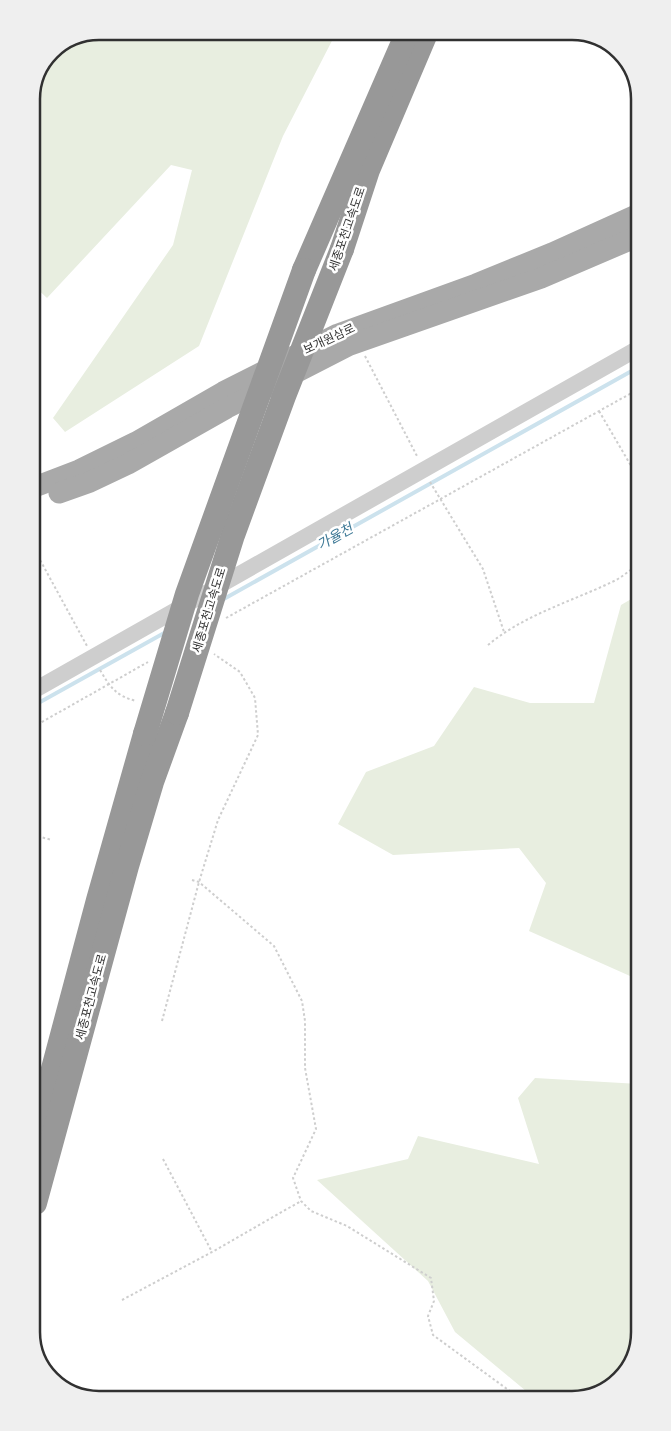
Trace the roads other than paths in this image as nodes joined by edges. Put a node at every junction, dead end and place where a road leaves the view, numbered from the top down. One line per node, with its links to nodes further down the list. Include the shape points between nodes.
1 (404, 40): 9 (highway, 세종포천고속도로, bridge, via 304,270 187,594 98,900)
2 (423, 40): 10 (highway, 세종포천고속도로, bridge, via 368,170 342,249 233,535 177,714 152,782)
3 (631, 217): 6 (main road, 보개원삼로, via 476,284 338,334 222,392 136,442)
4 (631, 239): 7 (main road, 보개원삼로, via 541,278 358,342 227,408 128,464 90,482)
5 (631, 352): 8 (lane, via 425,472)
6 (40, 485)
7 (40, 499)
8 (40, 687)
9 (40, 1118)
10 (40, 1181)

